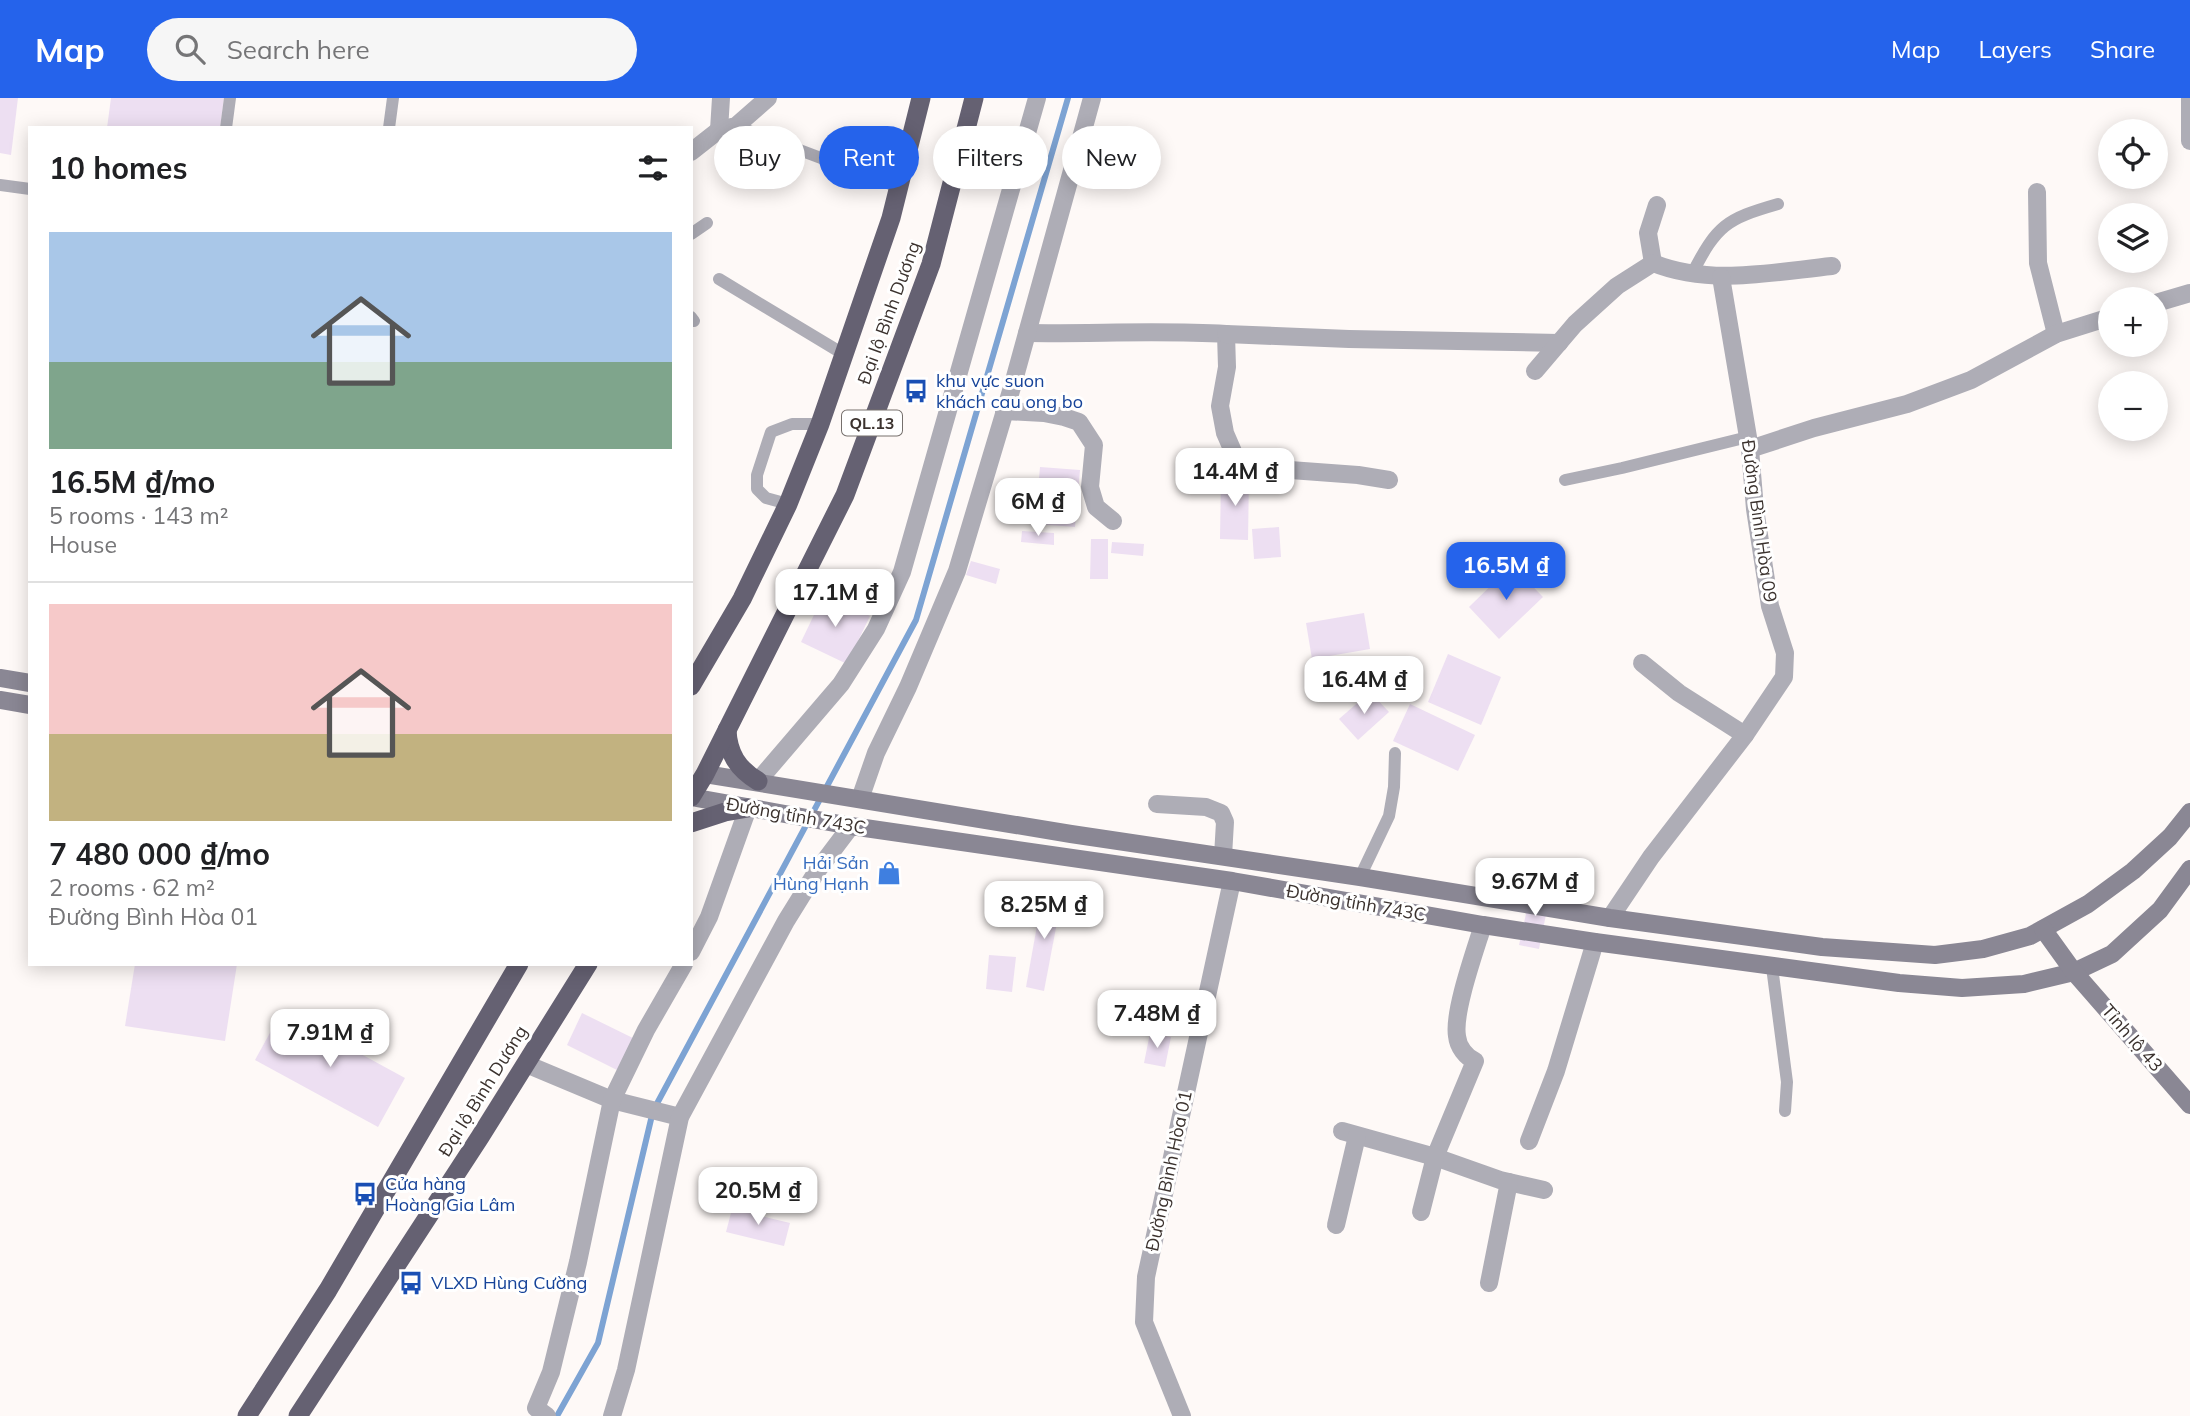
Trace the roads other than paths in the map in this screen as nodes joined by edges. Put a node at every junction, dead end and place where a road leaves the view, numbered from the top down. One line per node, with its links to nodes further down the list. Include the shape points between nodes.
1 (230, 98): 10 (lane)
2 (393, 98): 11 (lane)
3 (721, 98): 12 (street)
4 (768, 98): 13 (street)
5 (921, 98): 14 (highway, Đại lộ Bình Dương / QL.13)
6 (974, 98): 54 (highway, Đại lộ Bình Dương / QL.13, via 931,264 845,495)
7 (1037, 98): 58 (street, via 902,572 876,629 841,684)
8 (1092, 98): 34 (street)
9 (2190, 98): 16 (street)
10 (226, 126)
11 (389, 126)
12 (727, 126)
13 (730, 126)
14 (914, 126)
15 (714, 137): 17 (street)
16 (2190, 141)
17 (693, 151)
18 (0, 185): 19 (lane)
19 (28, 189)
20 (898, 189): 38 (highway, Đại lộ Bình Dương / QL.13)
21 (2037, 192): 36 (street, via 2038,263)
22 (1778, 204): 28 (lane, via 1720,228)
23 (1657, 205): 26 (street, via 1648,233)
24 (707, 223): 25 (lane)
25 (693, 233)
26 (1653, 263): 28 (street); 37 (street, via 1617,286)
27 (1832, 266): 29 (street)
28 (1692, 274): 29 (street)
29 (1721, 277): 42 (street, Đường Bình Hòa 09)
30 (719, 279): 38 (lane)
31 (2190, 293): 32 (street)
32 (2168, 299)
33 (2098, 321): 36 (street)
34 (1027, 332): 35 (street); 40 (street)
35 (1226, 334): 37 (street); 43 (street, via 1227,367 1220,406 1234,456 1263,467)
36 (2056, 334): 42 (street, via 1971,380 1908,404)
37 (1559, 343): 39 (street)
38 (845, 355): 41 (highway, Đại lộ Bình Dương / QL.13)
39 (1535, 371)
40 (1004, 411): 46 (street, via 1044,413 1079,422 1094,445 1090,487 1096,507); 61 (street, via 957,571)
41 (820, 425): 45 (highway, Đại lộ Bình Dương / QL.13); 45 (lane, via 779,428 766,443 757,489 766,498)
42 (1749, 443): 44 (lane); 55 (street, Đường Bình Hòa 09, via 1770,606 1786,653 1784,677)
43 (1389, 480)
44 (1565, 480)
45 (789, 504): 50 (highway, Đại lộ Bình Dương / QL.13, via 742,599)
46 (1113, 522)
47 (1642, 663): 55 (street)
48 (0, 678): 49 (main road)
49 (28, 683)
50 (693, 683)
51 (28, 684): 52 (street)
52 (5, 701): 53 (main road)
53 (28, 705)
54 (727, 730): 57 (highway, Đại lộ Bình Dương / QL.13); 58 (highway, via 733,758)
55 (1745, 735): 71 (street, Đường Bình Hòa 09)
56 (1395, 753): 69 (lane, via 1389,816)
57 (698, 773): 58 (main road, Đường tỉnh 743C); 59 (highway, Đại lộ Bình Dương / QL.13)
58 (758, 782): 61 (main road, Đường tỉnh 743C)
59 (693, 790)
60 (693, 797): 63 (main road, Đường tỉnh 743C)
61 (860, 799): 67 (main road, Đường tỉnh 743C)
62 (1157, 804): 67 (street, via 1206,807 1221,813)
63 (748, 808): 65 (highway); 66 (main road, Đường tỉnh 743C); 75 (street, via 709,918)
64 (2190, 812): 73 (main road, Đường tỉnh 743C, via 2133,871)
65 (693, 822)
66 (851, 826): 70 (main road, Đường tỉnh 743C); 85 (street, via 786,921)
67 (1230, 857): 69 (main road, Đường tỉnh 743C); 70 (main road)
68 (2190, 869): 80 (main road, Đường tỉnh 743C, via 2160,909 2112,954)
69 (1360, 877): 71 (main road, Đường tỉnh 743C)
70 (1232, 881): 72 (main road, Đường tỉnh 743C); 97 (street, Đường Bình Hòa 01, via 1146,1277 1144,1322)
71 (1610, 918): 73 (main road, Đường tỉnh 743C, via 1822,947 1935,954 1983,948)
72 (1483, 925): 74 (main road, Đường tỉnh 743C); 87 (street, via 1461,1000 1457,1031 1464,1052 1475,1061)
73 (2043, 929): 80 (main road, Tỉnh lộ 43)
74 (1595, 942): 79 (main road, Đường tỉnh 743C); 86 (street, via 1556,1071)
75 (693, 948)
76 (518, 966): 94 (highway, Đại lộ Bình Dương, via 328,1290)
77 (587, 966): 81 (highway, Đại lộ Bình Dương)
78 (683, 966): 82 (street)
79 (1772, 967): 80 (main road, Đường tỉnh 743C, via 1962,988 2024,984); 84 (lane, via 1787,1082)
80 (2074, 972): 83 (main road, Tỉnh lộ 43)
81 (526, 1064): 82 (street); 95 (highway, Đại lộ Bình Dương)
82 (612, 1100): 85 (street); 93 (street)
83 (2190, 1105)
84 (1786, 1111)
85 (680, 1117): 96 (street)
86 (1529, 1141)
87 (1435, 1157): 88 (street); 90 (street); 91 (street, via 1349,1133)
88 (1509, 1182): 89 (street); 92 (street)
89 (1544, 1190)
90 (1421, 1212)
91 (1336, 1225)
92 (1489, 1283)
93 (541, 1412)
94 (247, 1416)
95 (298, 1416)
96 (612, 1416)
97 (1182, 1416)

